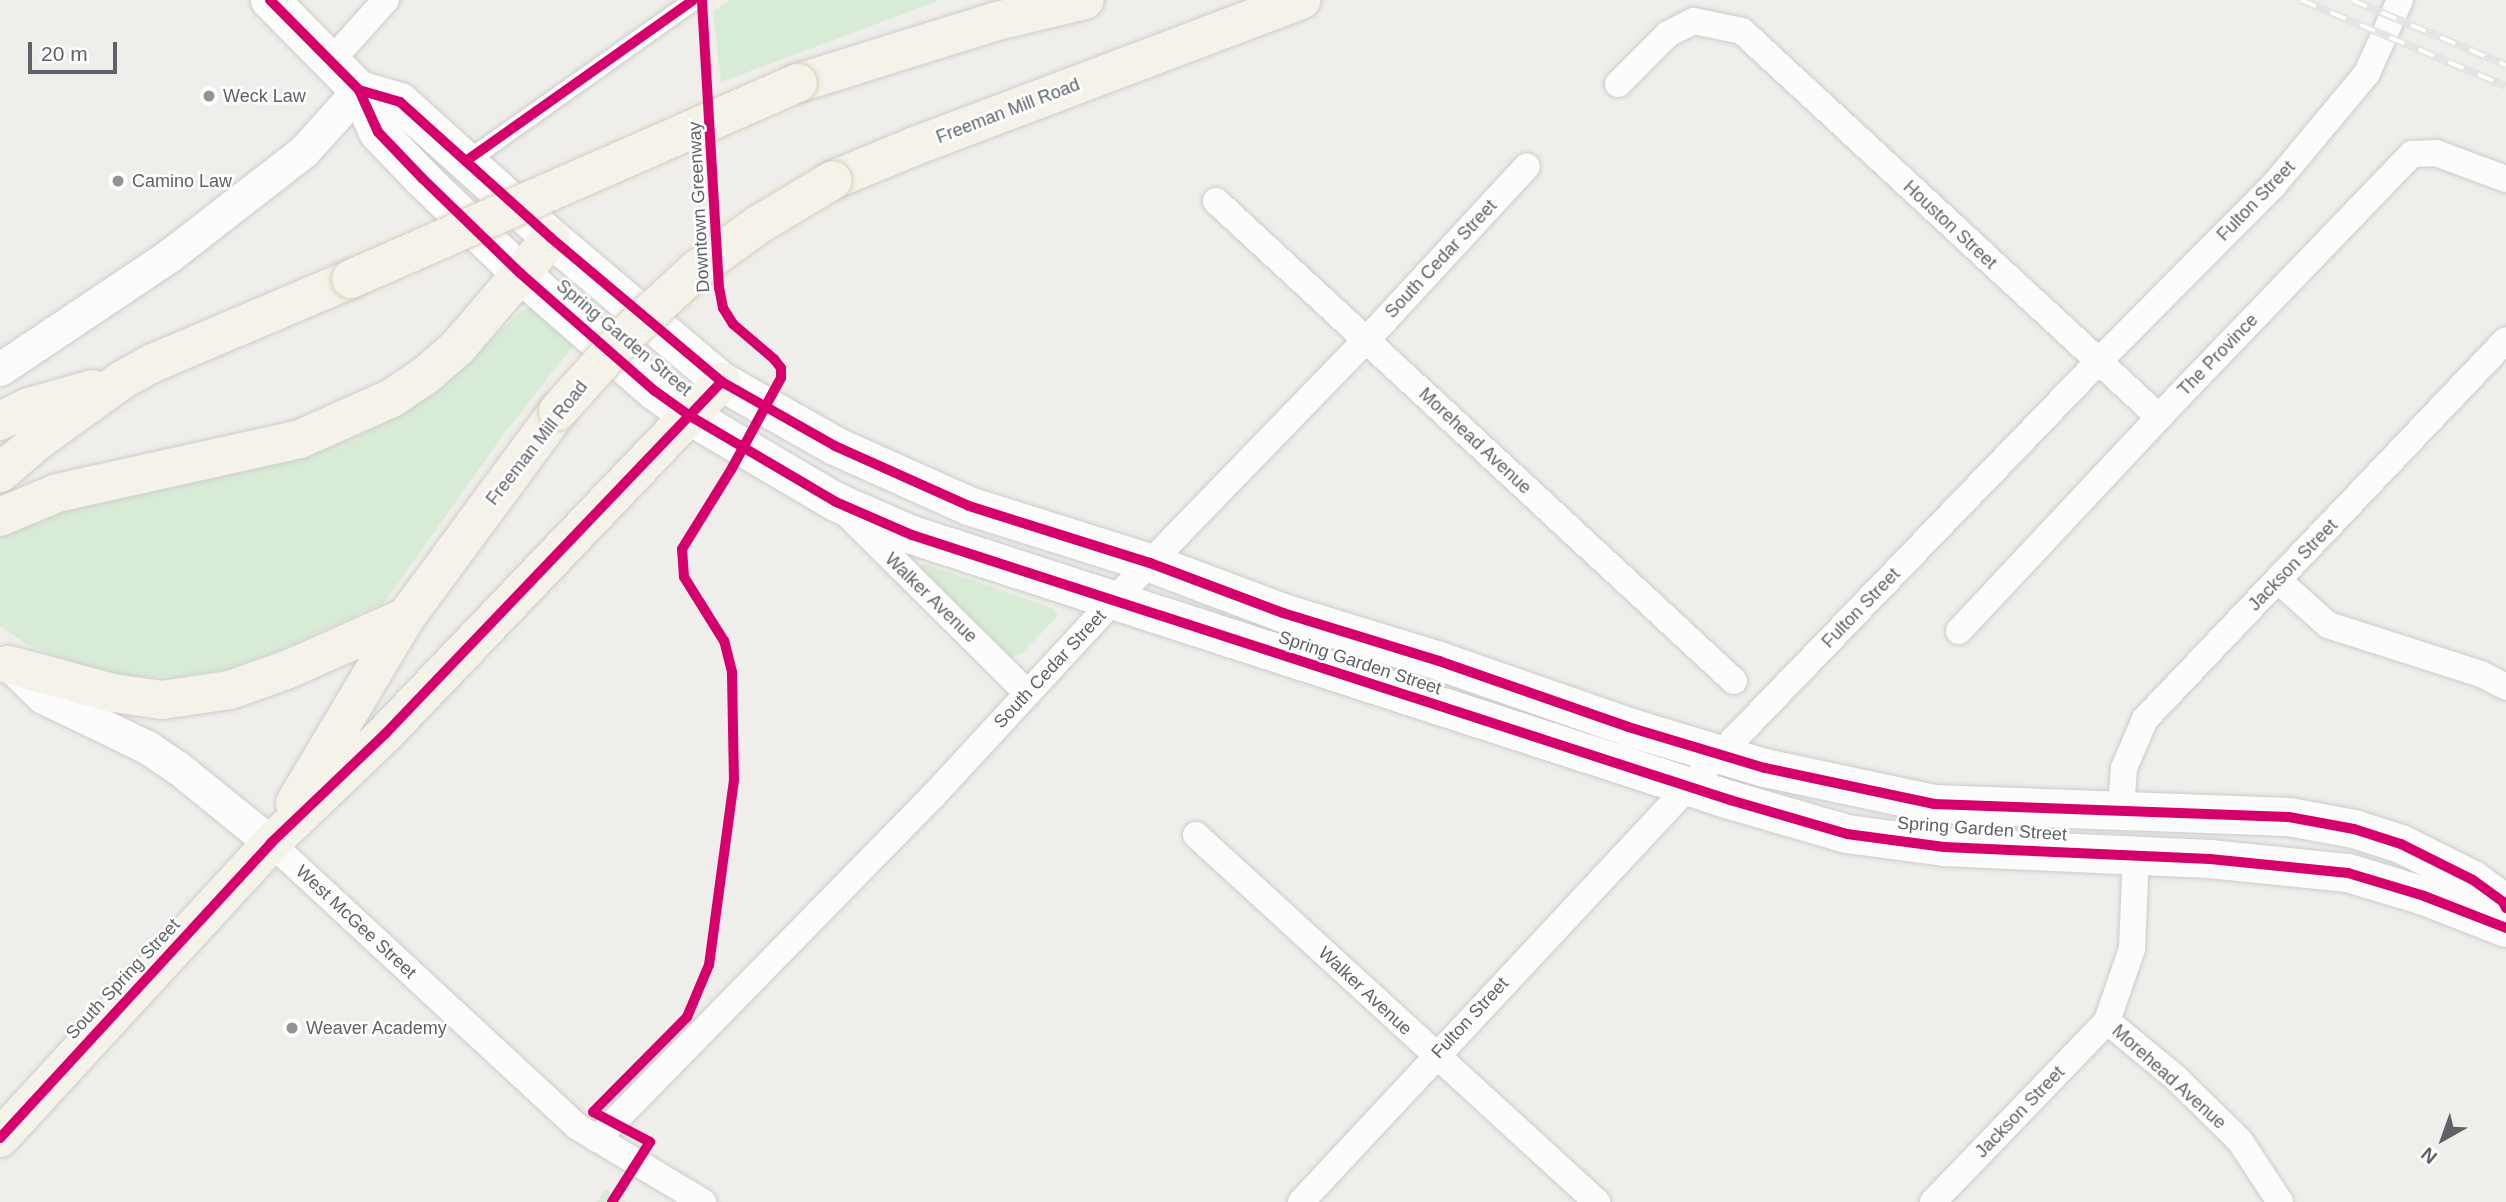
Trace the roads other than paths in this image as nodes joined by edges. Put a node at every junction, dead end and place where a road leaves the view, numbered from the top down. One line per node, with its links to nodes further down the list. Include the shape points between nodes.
1 (270, 0): 7 (main road, Spring Garden Street)
2 (386, 0): 7 (street)
3 (693, 0): 10 (street)
4 (1085, 0): 20 (main road, bridge, via 997,21 798,83)
5 (1301, 0): 31 (main road, Freeman Mill Road, bridge, via 915,146 834,180 758,225 696,270 627,334 558,411)
6 (2400, 0): 18 (street, Fulton Street, via 2367,73 2352,94 2273,186)
7 (331, 61): 9 (main road, Spring Garden Street)
8 (1618, 83): 18 (street, Houston Street, via 1668,34 1693,21 1742,31)
9 (359, 90): 10 (main road, Spring Garden Street, via 400,102); 15 (main road, Spring Garden Street, via 378,132); 19 (street, via 297,157 170,255)
10 (466, 161): 14 (main road, Spring Garden Street)
11 (1527, 166): 16 (street, South Cedar Street)
12 (2506, 179): 23 (street, The Province, via 2436,153 2412,154)
13 (1216, 201): 16 (street, Morehead Avenue)
14 (551, 239): 15 (main road); 21 (main road, Spring Garden Street)
15 (520, 273): 22 (main road, Spring Garden Street); 27 (main road, via 458,347 392,398 300,439 57,493)
16 (1366, 340): 28 (street, South Cedar Street); 34 (street, Morehead Avenue)
17 (2506, 340): 29 (street, Jackson Street)
18 (2098, 362): 23 (street, Houston Street); 37 (street, Fulton Street)
19 (0, 369)
20 (122, 380): 24 (main road); 25 (main road)
21 (722, 382): 22 (main road); 28 (main road, Spring Garden Street, via 892,474 969,506)
22 (690, 416): 26 (main road, Spring Garden Street); 41 (main road, via 386,733)
23 (2159, 417): 32 (street, The Province)
24 (0, 421)
25 (0, 472)
26 (836, 502): 30 (main road, Spring Garden Street, via 912,535); 36 (street, Walker Avenue)
27 (0, 517)
28 (1150, 564): 30 (street, South Cedar Street); 37 (main road, Spring Garden Street, via 1283,613)
29 (2278, 581): 35 (street, via 2328,625 2481,674); 39 (street, Jackson Street, via 2145,719 2124,768)
30 (1113, 601): 36 (street, South Cedar Street); 38 (main road, Spring Garden Street)
31 (405, 617): 33 (main road, via 230,690 162,700 113,692); 41 (main road, Freeman Mill Road)
32 (1959, 631)
33 (5, 661): 41 (street, West McGee Street, via 43,697 148,747)
34 (1734, 681)
35 (2506, 687)
36 (1027, 693): 48 (street, South Cedar Street, via 933,796)
37 (1721, 754): 38 (street, Fulton Street); 39 (main road, Spring Garden Street, via 1765,768 1934,804)
38 (1688, 787): 42 (main road, Spring Garden Street, via 1847,834 1944,847); 46 (street, Fulton Street)
39 (2122, 810): 43 (main road, Spring Garden Street, via 2288,817 2354,829 2441,862 2473,880)
40 (1196, 835): 46 (street, Walker Avenue)
41 (271, 844): 47 (main road, South Spring Street); 48 (street, West McGee Street, via 556,1108)
42 (2136, 855): 44 (main road, Spring Garden Street, via 2347,873); 45 (street, Morehead Avenue, via 2132,949)
43 (2506, 908)
44 (2506, 928)
45 (2107, 1021): 52 (street, Jackson Street); 53 (street, Morehead Avenue, via 2177,1079 2240,1141)
46 (1435, 1056): 50 (street, Fulton Street); 51 (street, Walker Avenue)
47 (0, 1138)
48 (597, 1139): 49 (street, West McGee Street)
49 (703, 1202)
50 (1301, 1202)
51 (1597, 1202)
52 (1933, 1202)
53 (2280, 1202)

